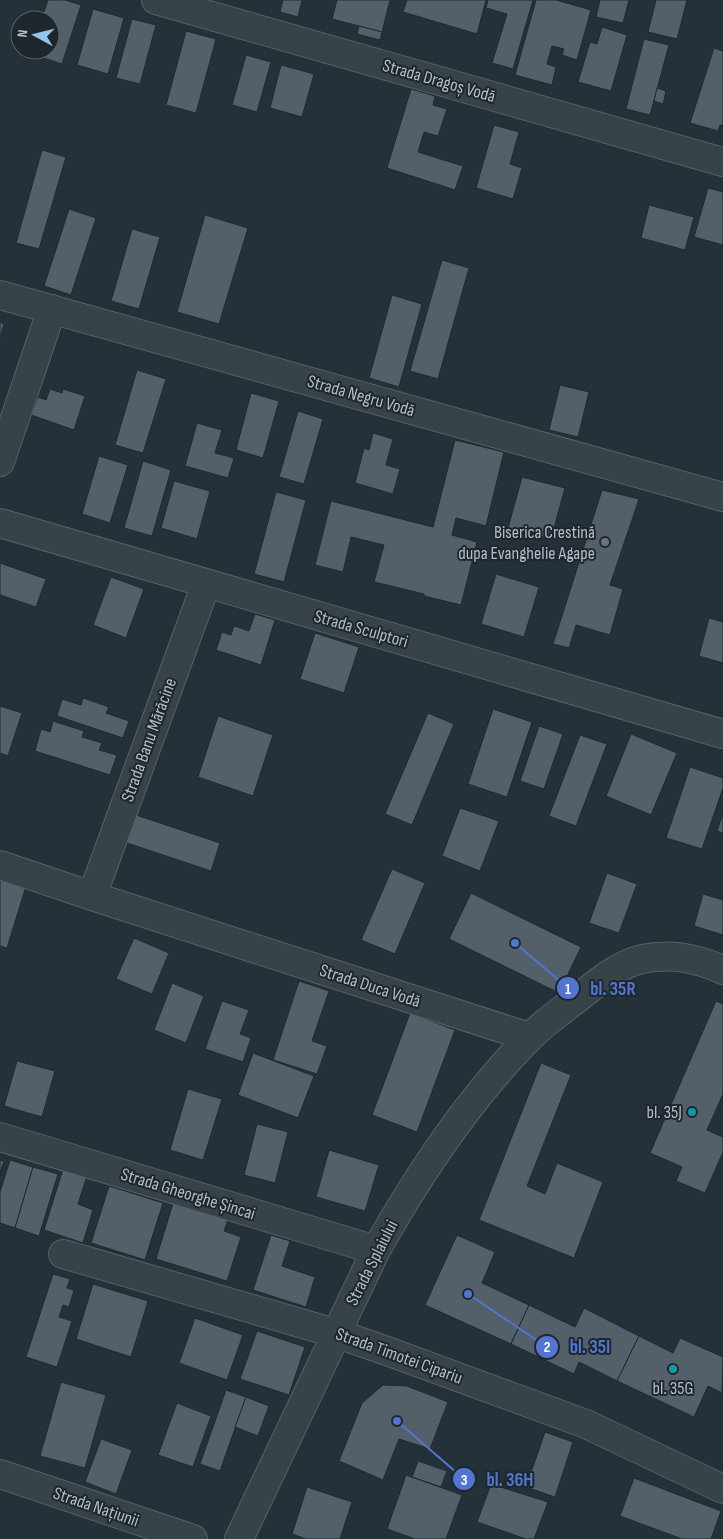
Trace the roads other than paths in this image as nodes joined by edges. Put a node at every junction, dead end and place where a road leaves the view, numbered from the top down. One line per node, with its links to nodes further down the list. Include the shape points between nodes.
1 (156, 0): 2 (street, Strada Dragoș Vodă)
2 (723, 162)
3 (0, 294): 4 (street, Strada Negru Vodă)
4 (52, 309): 5 (street); 6 (street, Strada Negru Vodă)
5 (0, 462)
6 (723, 497)
7 (0, 523): 8 (street, Strada Sculptori)
8 (206, 584): 9 (street, Strada Sculptori); 11 (street, Strada Banu Mărăcine)
9 (723, 734)
10 (0, 865): 11 (street, Strada Duca Vodă)
11 (92, 896): 13 (street, Strada Duca Vodă)
12 (723, 970): 13 (street, via 681,956 641,960 596,984)
13 (529, 1037): 15 (street, Strada Splaiului, via 469,1107)
14 (0, 1137): 15 (street, Strada Gheorghe Șincai)
15 (376, 1250): 17 (street, Strada Splaiului)
16 (64, 1254): 17 (street, Strada Timotei Cipariu)
17 (338, 1334): 19 (street, Strada Timotei Cipariu, via 586,1424); 21 (street, Strada Splaiului)
18 (0, 1474): 20 (street, Strada Națiunii)
19 (723, 1489)
20 (193, 1539)
21 (239, 1539)

